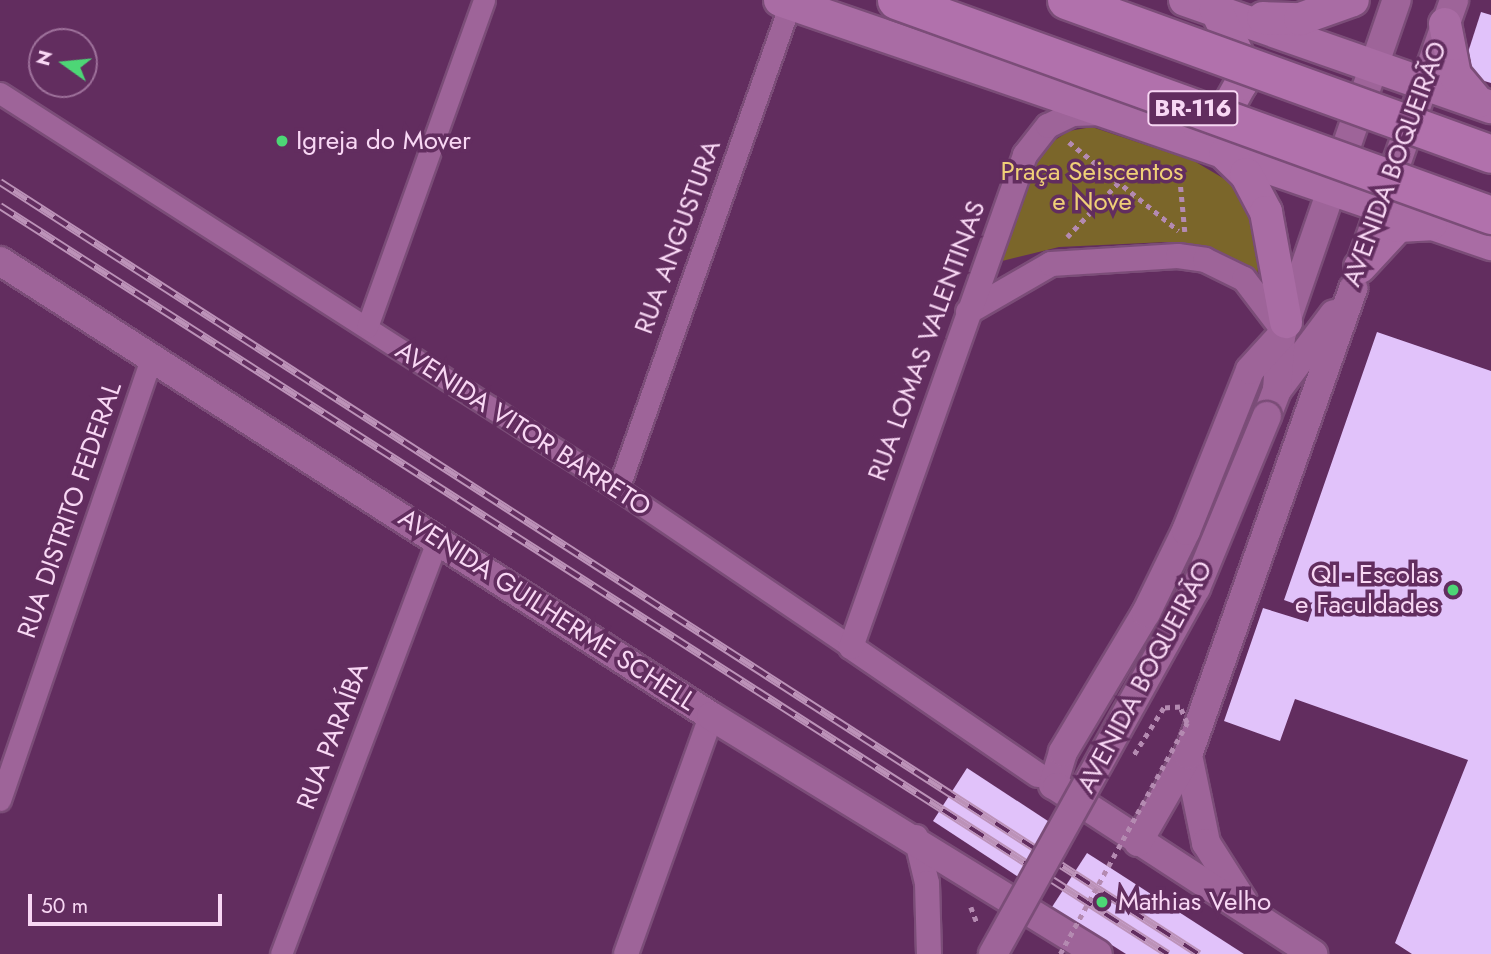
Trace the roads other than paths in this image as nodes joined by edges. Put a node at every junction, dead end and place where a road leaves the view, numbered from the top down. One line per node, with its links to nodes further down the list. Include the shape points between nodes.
1 (484, 0): 26 (street)
2 (896, 0): 20 (highway, BR-116, bridge)
3 (1066, 0): 17 (highway, BR-116, bridge)
4 (1185, 0): 8 (main road)
5 (1353, 0): 8 (main road, via 1300,19)
6 (1397, 0): 10 (main road, AVENIDA BOQUEIRÃO)
7 (785, 2): 14 (main road); 30 (street, RUA ANGUSTURA)
8 (1216, 10): 10 (main road); 15 (main road, via 1240,59 1241,85 1219,115)
9 (1450, 12): 11 (main road, AVENIDA BOQUEIRÃO); 13 (main road, via 1455,75)
10 (1373, 66): 11 (main road); 18 (main road, AVENIDA BOQUEIRÃO)
11 (1425, 83): 13 (main road); 19 (main road, AVENIDA BOQUEIRÃO)
12 (0, 93): 26 (street, AVENIDA VITOR BARRETO)
13 (1485, 105)
14 (1114, 114): 15 (main road); 25 (street, RUA LOMAS VALENTINAS, via 1073,114 1038,135)
15 (1170, 131): 16 (main road)
16 (1219, 149): 18 (main road); 27 (main road, via 1246,174 1266,212)
17 (1491, 153)
18 (1331, 188): 19 (main road); 27 (main road, AVENIDA BOQUEIRÃO)
19 (1381, 205): 21 (main road); 24 (main road, AVENIDA BOQUEIRÃO)
20 (1491, 215)
21 (1437, 225): 22 (main road); 24 (main road, via 1398,226)
22 (1491, 244)
23 (0, 261): 28 (main road, AVENIDA GUILHERME SCHELL)
24 (1356, 278): 29 (main road, AVENIDA BOQUEIRÃO); 34 (main road)
25 (968, 312): 27 (street, via 1051,264 1178,256 1205,260 1244,279); 32 (street, RUA LOMAS VALENTINAS)
26 (367, 327): 30 (street, AVENIDA VITOR BARRETO)
27 (1283, 329): 29 (main road, AVENIDA BOQUEIRÃO); 35 (main road, via 1250,370 1166,572)
28 (151, 358): 31 (main road, AVENIDA GUILHERME SCHELL); 36 (street, RUA DISTRITO FEDERAL)
29 (1277, 390): 40 (main road, AVENIDA BOQUEIRÃO, bridge, via 1196,588)
30 (618, 489): 32 (street, AVENIDA VITOR BARRETO)
31 (438, 539): 33 (main road, AVENIDA GUILHERME SCHELL); 42 (street, RUA PARAÍBA)
32 (850, 647): 35 (street, AVENIDA VITOR BARRETO)
33 (710, 716): 37 (main road, AVENIDA GUILHERME SCHELL); 43 (street)
34 (1188, 755): 38 (main road); 39 (main road, via 1206,844)
35 (1046, 780): 38 (main road)
36 (0, 800)
37 (916, 837): 41 (main road, AVENIDA GUILHERME SCHELL); 44 (street, via 927,883)
38 (1139, 842): 39 (main road)
39 (1256, 916): 45 (main road)
40 (986, 942)
41 (1093, 953)
42 (281, 954)
43 (626, 954)
44 (929, 954)
45 (1313, 954)

